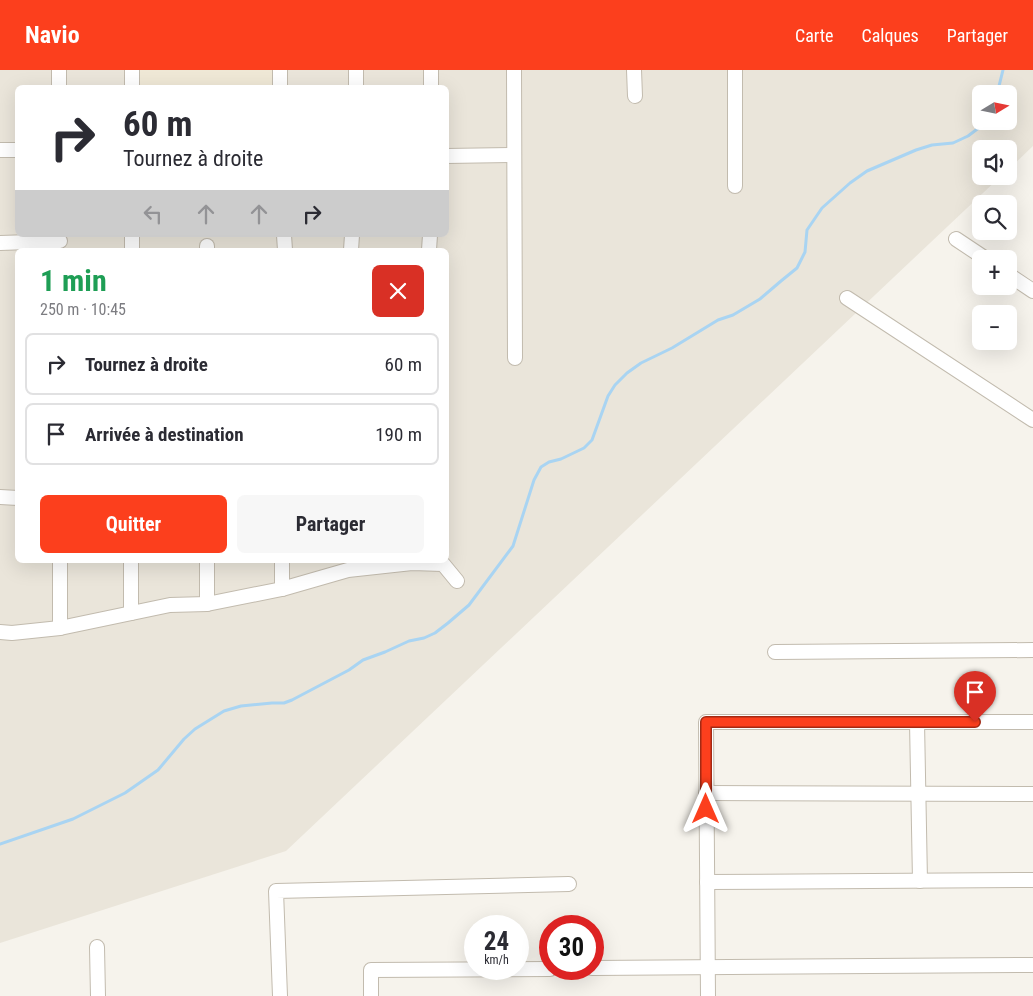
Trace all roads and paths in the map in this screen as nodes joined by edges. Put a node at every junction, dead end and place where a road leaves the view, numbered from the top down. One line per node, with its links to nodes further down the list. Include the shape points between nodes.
1 (59, 70): 9 (street)
2 (132, 70): 10 (street)
3 (280, 70): 11 (street)
4 (356, 70): 12 (street)
5 (431, 70): 13 (street)
6 (514, 70): 17 (street)
7 (634, 70): 14 (street)
8 (735, 70): 19 (street)
9 (59, 85)
10 (132, 85)
11 (280, 85)
12 (356, 85)
13 (431, 85)
14 (635, 96)
15 (0, 150): 16 (street)
16 (15, 150)
17 (514, 155): 18 (street); 27 (street)
18 (449, 156)
19 (735, 186)
20 (956, 238): 23 (street)
21 (60, 242): 22 (street)
22 (0, 243)
23 (973, 250)
24 (1017, 280): 25 (street)
25 (1033, 291)
26 (847, 298): 28 (street)
27 (515, 358)
28 (1033, 420)
29 (0, 498): 30 (street)
30 (15, 498)
31 (60, 563): 40 (street)
32 (131, 563): 39 (street)
33 (207, 563): 38 (street)
34 (282, 563): 37 (street)
35 (348, 565): 36 (street, via 443,564); 37 (street)
36 (457, 581)
37 (282, 589): 38 (street)
38 (207, 604): 39 (street, via 170,605)
39 (131, 613): 40 (street)
40 (60, 628): 41 (street)
41 (0, 632)
42 (1033, 650): 43 (street)
43 (775, 652)
44 (917, 722): 45 (street); 46 (street, via 706,722); 47 (street)
45 (1033, 722)
46 (706, 793): 47 (street); 51 (street)
47 (918, 793): 48 (street); 50 (street)
48 (1033, 794)
49 (1033, 880): 50 (street)
50 (920, 881): 51 (street)
51 (707, 882): 56 (street)
52 (569, 884): 59 (street, via 276,891)
53 (98, 947): 58 (street)
54 (1033, 964): 56 (street)
55 (604, 968): 56 (street)
56 (708, 968): 61 (street)
57 (539, 969): 60 (street, via 371,970)
58 (98, 996)
59 (280, 996)
60 (371, 996)
61 (708, 996)

